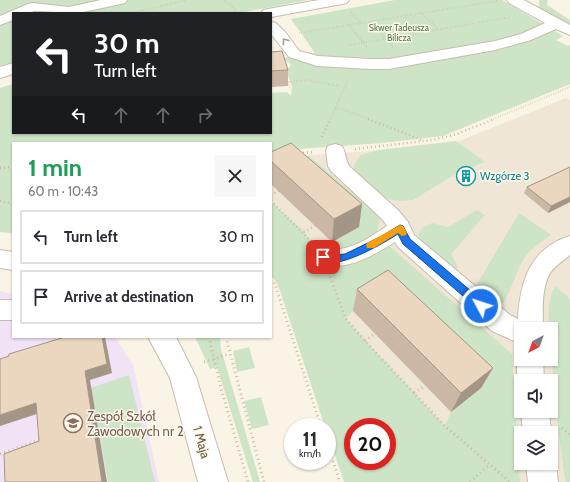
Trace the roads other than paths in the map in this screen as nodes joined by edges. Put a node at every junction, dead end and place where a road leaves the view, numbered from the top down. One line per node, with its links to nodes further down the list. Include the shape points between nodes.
1 (120, 0): 5 (street)
2 (342, 0): 6 (street)
3 (514, 0): 10 (street)
4 (20, 12): 5 (street, via 33,7)
5 (64, 12)
6 (272, 12)
7 (12, 15): 9 (street)
8 (12, 20): 9 (street)
9 (0, 21)
10 (555, 24): 11 (street, one-way to 11, via 518,40 381,64 321,61 299,56 294,54); 12 (street)
11 (272, 27)
12 (570, 31)
13 (12, 68): 14 (street)
14 (0, 73)
15 (335, 150): 16 (street, via 338,166 343,172 391,215)
16 (400, 228): 18 (street, via 346,257); 24 (street, via 406,241 501,323)
17 (570, 244): 23 (street, via 542,267 535,280)
18 (323, 257)
19 (0, 258): 20 (street)
20 (12, 261)
21 (0, 310): 22 (street)
22 (12, 310)
23 (530, 322)
24 (514, 330)
25 (162, 338): 27 (street, 1 Maja, via 168,345 183,377)
26 (542, 470): 28 (street)
27 (213, 482)
28 (543, 482)

